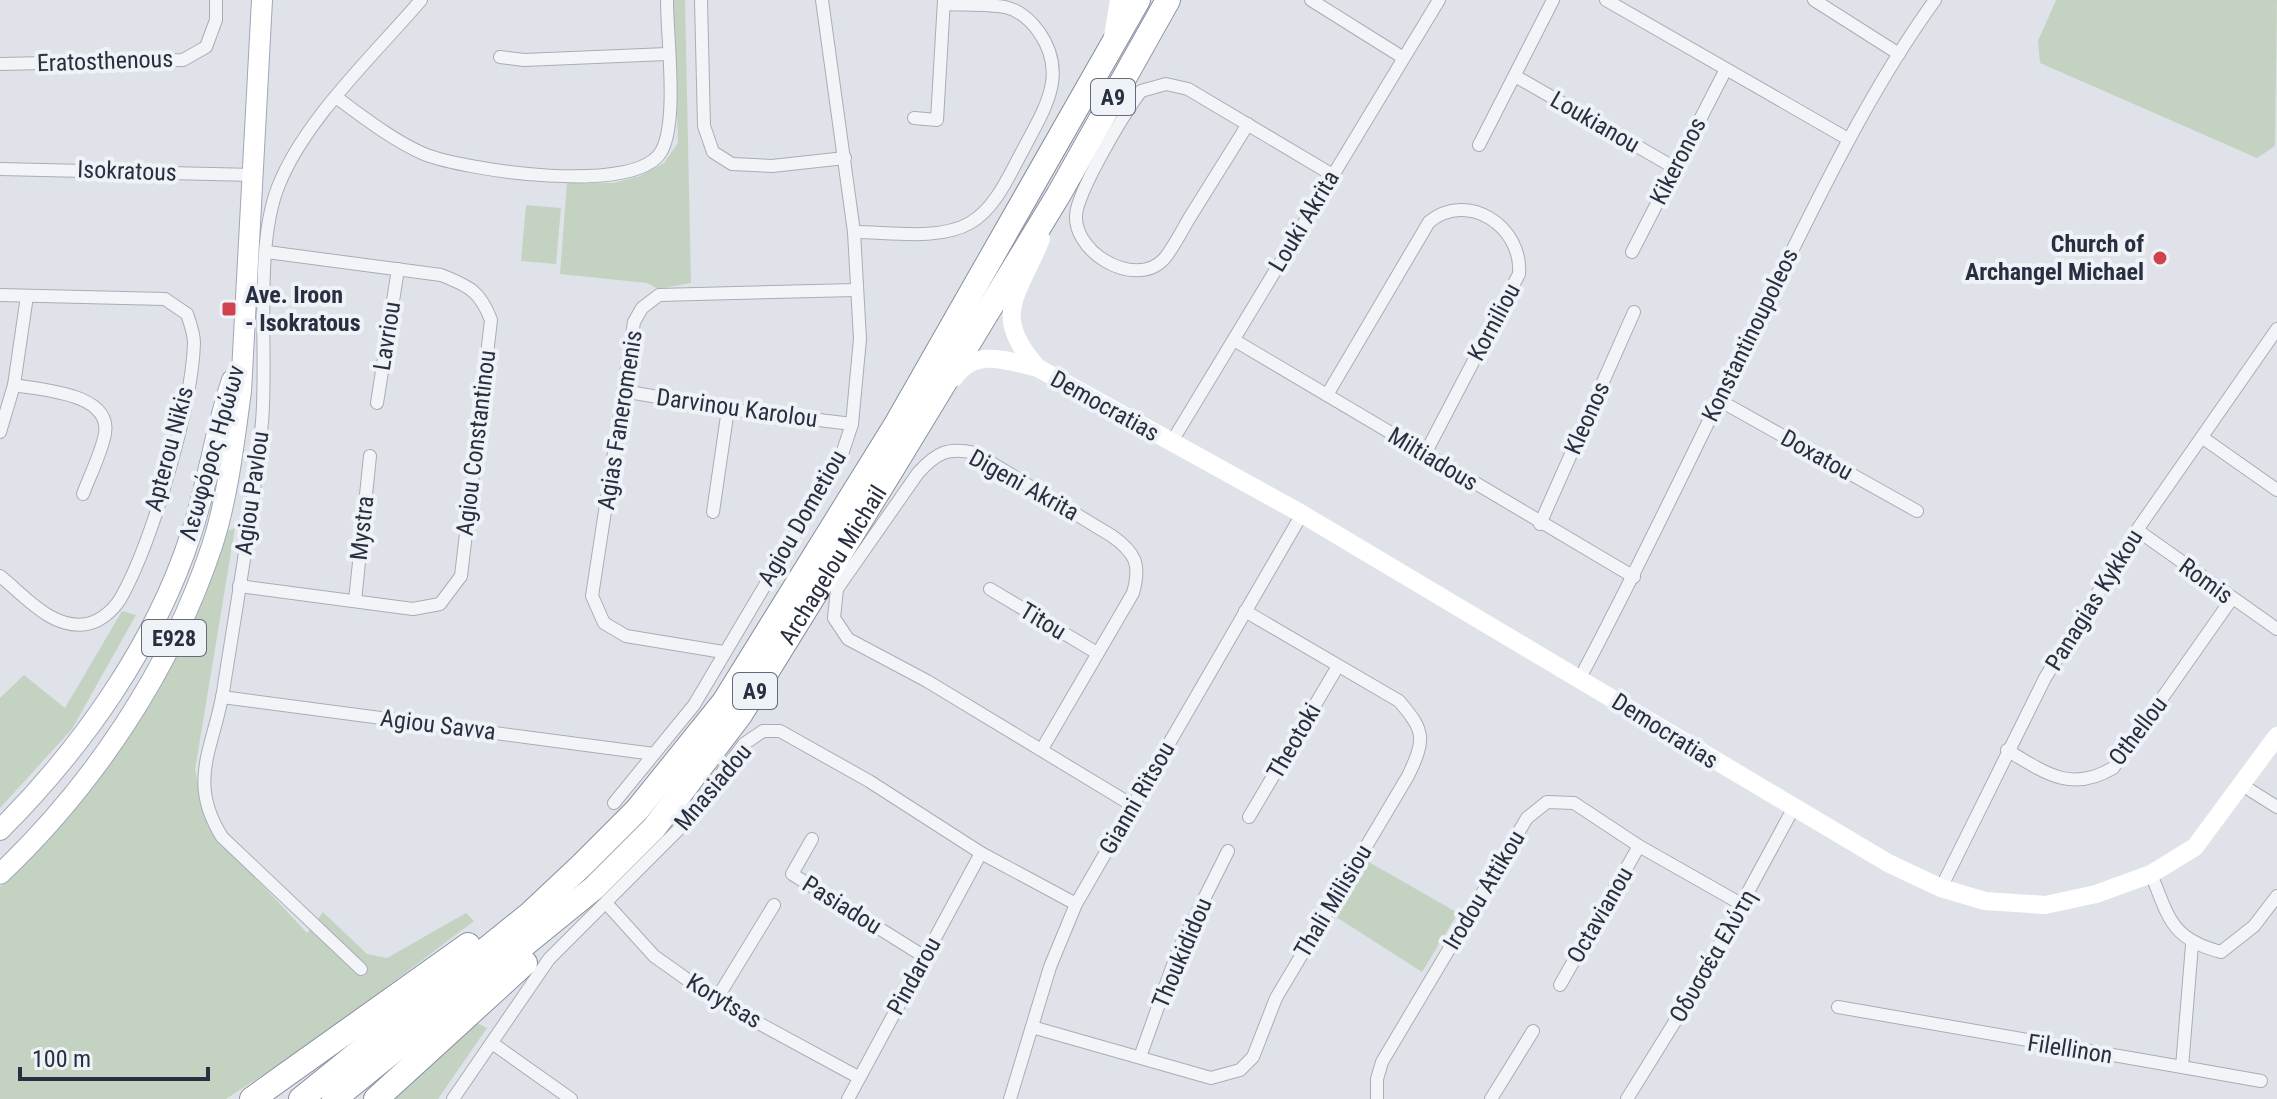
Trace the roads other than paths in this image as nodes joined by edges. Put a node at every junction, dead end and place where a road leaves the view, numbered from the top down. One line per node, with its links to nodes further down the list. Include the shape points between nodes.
1 (216, 0): 22 (street, Eratosthenous, via 216,20 206,47 183,60)
2 (262, 0): 34 (main road, Λεωφόρος Ηρώων / E928)
3 (421, 0): 25 (street, Agiou Pavlou)
4 (667, 0): 18 (street)
5 (701, 0): 30 (street, via 704,126 713,152 732,164 772,166)
6 (822, 0): 30 (street, Agiou Dometiou)
7 (1119, 0): 17 (street)
8 (1138, 0): 17 (highway, Archagelou Michail / A9)
9 (1168, 0): 35 (highway, Archagelou Michail / A9)
10 (1311, 0): 21 (street)
11 (1439, 0): 21 (street, Louki Akrita)
12 (1553, 0): 24 (street)
13 (1606, 0): 23 (street)
14 (1814, 0): 19 (street)
15 (1935, 0): 19 (street, Konstantinoupoleos)
16 (944, 2): 26 (street, via 937,120); 36 (street, via 1007,8 1035,26 1053,57 1051,98 1002,188 986,212 970,223 954,231)
17 (1113, 38): 53 (highway, Archagelou Michail / A9)
18 (667, 54): 20 (street); 25 (street, via 670,130 661,154 637,169 613,175 485,170 427,155 400,143)
19 (1899, 54): 28 (street, Konstantinoupoleos)
20 (500, 57)
21 (1402, 57): 33 (street, Louki Akrita)
22 (0, 64)
23 (1725, 71): 28 (street); 31 (street, Kikeronos)
24 (1515, 76): 29 (street); 31 (street, Loukianou)
25 (337, 98): 37 (street, Agiou Pavlou, via 278,185 269,212)
26 (914, 118)
27 (1248, 124): 27 (street, via 1188,89 1166,84 1141,91 1077,209 1077,230 1089,248 1137,273 1164,259); 33 (street)
28 (1848, 139): 51 (street, Konstantinoupoleos)
29 (1479, 145)
30 (845, 158): 36 (street, Agiou Dometiou)
31 (1675, 168): 38 (street, Kikeronos)
32 (0, 169): 34 (street, Isokratous)
33 (1331, 174): 45 (street, Louki Akrita)
34 (254, 175): 46 (main road, Λεωφόρος Ηρώων / E928)
35 (1059, 194): 47 (street, Democratias, via 1012,305 1011,328); 53 (highway, Archagelou Michail / A9)
36 (854, 232): 40 (street, Agiou Dometiou)
37 (267, 252): 39 (street, Agiou Constantinou); 71 (street, Agiou Pavlou, via 262,420)
38 (1632, 252)
39 (398, 269): 52 (street, Lavriou); 74 (street, Agiou Constantinou, via 464,284 483,298 491,320 461,576 440,604 413,609)
40 (855, 290): 49 (street, Agias Faneromenis, via 659,295 634,322); 55 (street, Agiou Dometiou, via 860,339)
41 (0, 295): 42 (street, Apterou Nikis)
42 (27, 296): 48 (street); 69 (street, Apterou Nikis, via 165,299 187,314 194,343 171,459 123,596 103,618 65,624)
43 (1634, 312): 67 (street, Kleonos)
44 (2277, 329): 57 (street, Panagias Kykkou)
45 (1234, 340): 50 (street, Miltiadous); 58 (street, Louki Akrita)
46 (241, 354): 92 (main road, Λεωφόρος Ηρώων / E928, via 191,535 147,634 90,726 43,787); 98 (main road, Λεωφόρος Ηρώων / E928, via 233,453 212,545 169,649 113,742)
47 (1038, 368): 53 (street, Democratias, via 998,358 972,361); 58 (street, Democratias)
48 (14, 385): 56 (street); 63 (street, via 97,407 105,433)
49 (623, 391): 54 (street, Darvinou Karolou); 77 (street, Agias Faneromenis, via 592,596 604,623 626,636)
50 (1327, 395): 59 (street, Miltiadous); 59 (street, Korniliou, via 1429,222 1449,210 1465,209 1492,219 1516,244 1519,274)
51 (1717, 399): 64 (street, Doxatou); 70 (street, Konstantinoupoleos)
52 (377, 403)
53 (926, 404): 61 (highway, Archagelou Michail / A9); 61 (highway, Archagelou Michail / A9, via 916,431)
54 (728, 409): 55 (street, Darvinou Karolou); 65 (street)
55 (852, 424): 77 (street, Agiou Dometiou, via 841,457)
56 (0, 432)
57 (2203, 438): 62 (street); 68 (street, Panagias Kykkou)
58 (1171, 443): 66 (street, Democratias)
59 (1425, 454): 67 (street, Miltiadous)
60 (370, 456): 74 (street, Mystra)
61 (881, 468): 97 (highway, Archagelou Michail / A9, via 724,702 637,810); 101 (highway, Archagelou Michail / A9, via 740,715)
62 (2277, 490)
63 (83, 494)
64 (1917, 511)
65 (713, 512)
66 (1302, 514): 75 (street, Gianni Ritsou); 80 (street, Democratias)
67 (1540, 524): 70 (street, Miltiadous)
68 (2137, 530): 73 (street, Romis); 84 (street, Panagias Kykkou)
69 (0, 576)
70 (1634, 577): 80 (street, Konstantinoupoleos)
71 (239, 586): 74 (street, Agiou Constantinou); 81 (street, Agiou Pavlou)
72 (990, 589): 78 (street, Titou)
73 (2231, 600): 76 (street, Romis); 84 (street, Othellou, via 2113,768 2095,779 2073,781 2045,773)
74 (355, 601)
75 (1245, 611): 79 (street, Thali Milisiou); 88 (street, Gianni Ritsou)
76 (2277, 629)
77 (723, 652): 85 (street, Agiou Dometiou, via 694,705)
78 (1097, 653): 83 (street, Digeni Akrita); 83 (street, Digeni Akrita, via 1133,593 1139,571 1131,549 975,453 959,449 934,455 918,473 837,589 834,618 848,639)
79 (1338, 666): 91 (street, Theotoki); 116 (street, Thali Milisiou, via 1399,701 1417,721 1422,745 1408,776 1276,998 1253,1057 1240,1070 1211,1078)
80 (1580, 678): 90 (street, Democratias)
81 (222, 697): 85 (street, Agiou Savva); 108 (street, Agiou Pavlou, via 202,787 210,817 222,837)
82 (2277, 736): 86 (street, Democratias)
83 (1042, 749): 88 (street, Digeni Akrita)
84 (2007, 750): 100 (street, Panagias Kykkou)
85 (654, 754): 87 (street, Agiou Dometiou)
86 (2242, 785): 89 (street); 99 (street, Democratias, via 2195,847)
87 (614, 803)
88 (1132, 805): 103 (street, Gianni Ritsou)
89 (2277, 807)
90 (1793, 809): 100 (street, Democratias); 105 (street, Οδυσσέα Ελύτη)
91 (1249, 817)
92 (0, 830)
93 (812, 839): 107 (street, Pasiadou, via 792,874)
94 (1639, 846): 105 (street, Irodou Attikou); 109 (street, Octavianou); 128 (street, Irodou Attikou, via 1574,803 1547,802 1527,818 1382,1062)
95 (1228, 851): 116 (street, Thoukididou, via 1178,951)
96 (981, 853): 101 (street, Mnasiadou, via 780,731 763,731 744,744 682,826); 103 (street, Mnasiadou); 107 (street, Pindarou)
97 (582, 865): 114 (highway, Archagelou Michail / A9); 120 (highway)
98 (0, 874)
99 (2151, 874): 100 (street, Democratias, via 2045,905 1985,901); 106 (street, via 2173,927)
100 (1941, 888)
101 (600, 896): 110 (street, Korytsas, via 654,956); 114 (highway, Archagelou Michail / A9); 115 (street, Mnasiadou); 123 (highway)
102 (2277, 896): 106 (street, via 2254,926 2221,952)
103 (1076, 904): 112 (street, Gianni Ritsou)
104 (774, 905): 110 (street)
105 (1743, 905): 130 (street, Οδυσσέα Ελύτη)
106 (2192, 945): 117 (street)
107 (925, 957): 118 (street, Pindarou)
108 (361, 969)
109 (1560, 985)
110 (716, 1000): 118 (street, Korytsas)
111 (1838, 1007): 117 (street, Filellinon)
112 (1032, 1027): 116 (street, Thali Milisiou); 127 (street, Gianni Ritsou)
113 (1533, 1031): 129 (street)
114 (393, 1039): 121 (highway, A9); 122 (highway, A9)
115 (492, 1043): 124 (street, Mnasiadou); 125 (street)
116 (1140, 1057)
117 (2182, 1067): 119 (street, Filellinon)
118 (858, 1077): 126 (street, Pindarou)
119 (2261, 1081)
120 (252, 1099)
121 (301, 1099)
122 (334, 1099)
123 (376, 1099)
124 (453, 1099)
125 (571, 1099)
126 (848, 1099)
127 (1010, 1099)
128 (1377, 1099)
129 (1491, 1099)
130 (1627, 1099)

